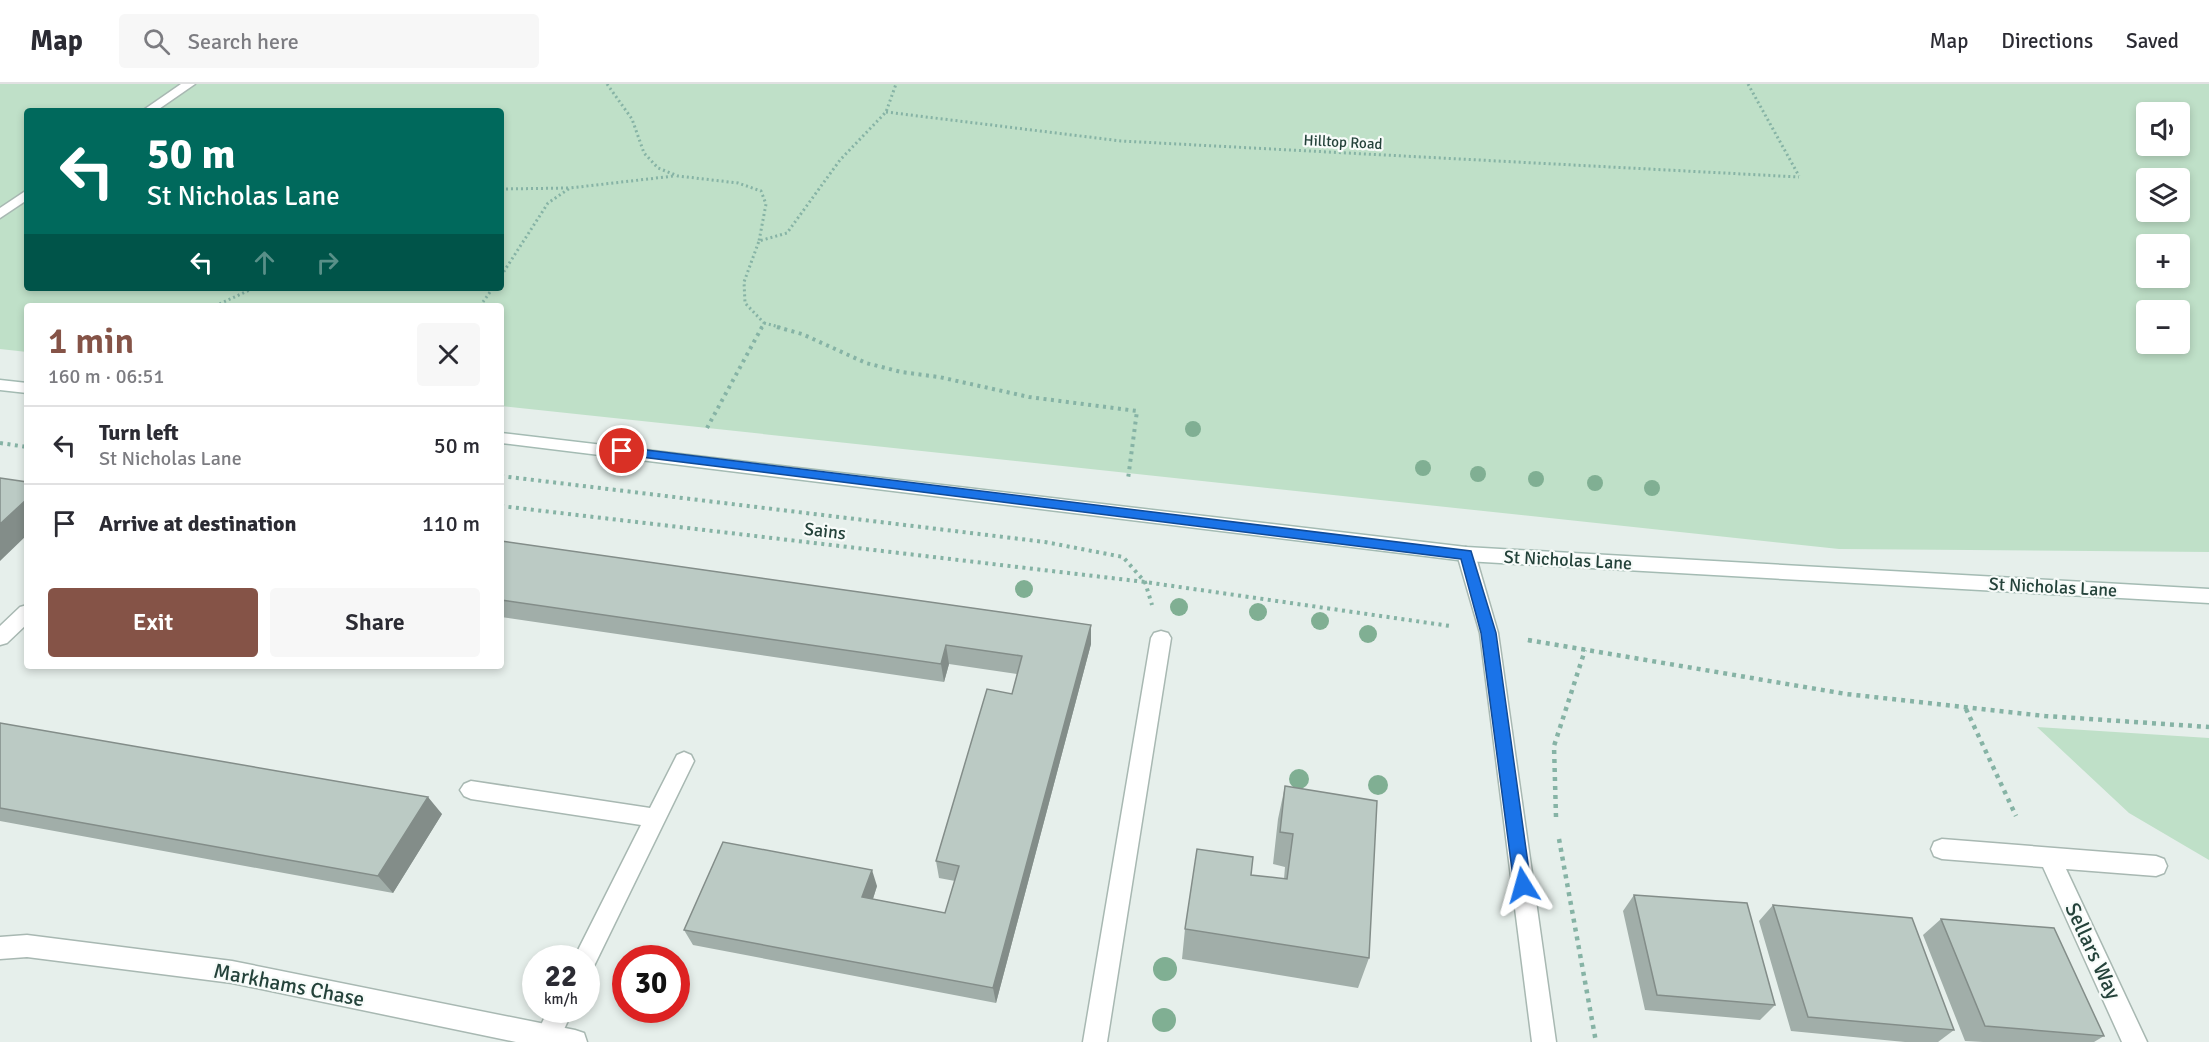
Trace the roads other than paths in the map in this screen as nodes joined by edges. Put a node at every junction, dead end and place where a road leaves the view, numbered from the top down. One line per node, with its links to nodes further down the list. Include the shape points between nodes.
1 (189, 84): 2 (street)
2 (153, 108)
3 (24, 196): 4 (street)
4 (0, 214)
5 (0, 385): 6 (street)
6 (24, 388)
7 (504, 438): 8 (street, St Nicholas Lane)
8 (1467, 554): 9 (street, St Nicholas Lane); 25 (street, via 1489,633)
9 (2209, 596)
10 (24, 615): 11 (street)
11 (0, 638)
12 (1161, 638): 24 (street)
13 (684, 761): 15 (street)
14 (471, 790): 15 (street)
15 (656, 818): 19 (street)
16 (1942, 849): 17 (street)
17 (2043, 859): 18 (street); 26 (street, Sellars Way)
18 (2156, 866)
19 (592, 945)
20 (0, 948): 22 (street, Markhams Chase, via 27,946 232,972)
21 (554, 1023): 22 (street)
22 (547, 1038): 23 (street, Markhams Chase)
23 (575, 1042)
24 (1095, 1042)
25 (1544, 1042)
26 (2135, 1042)

